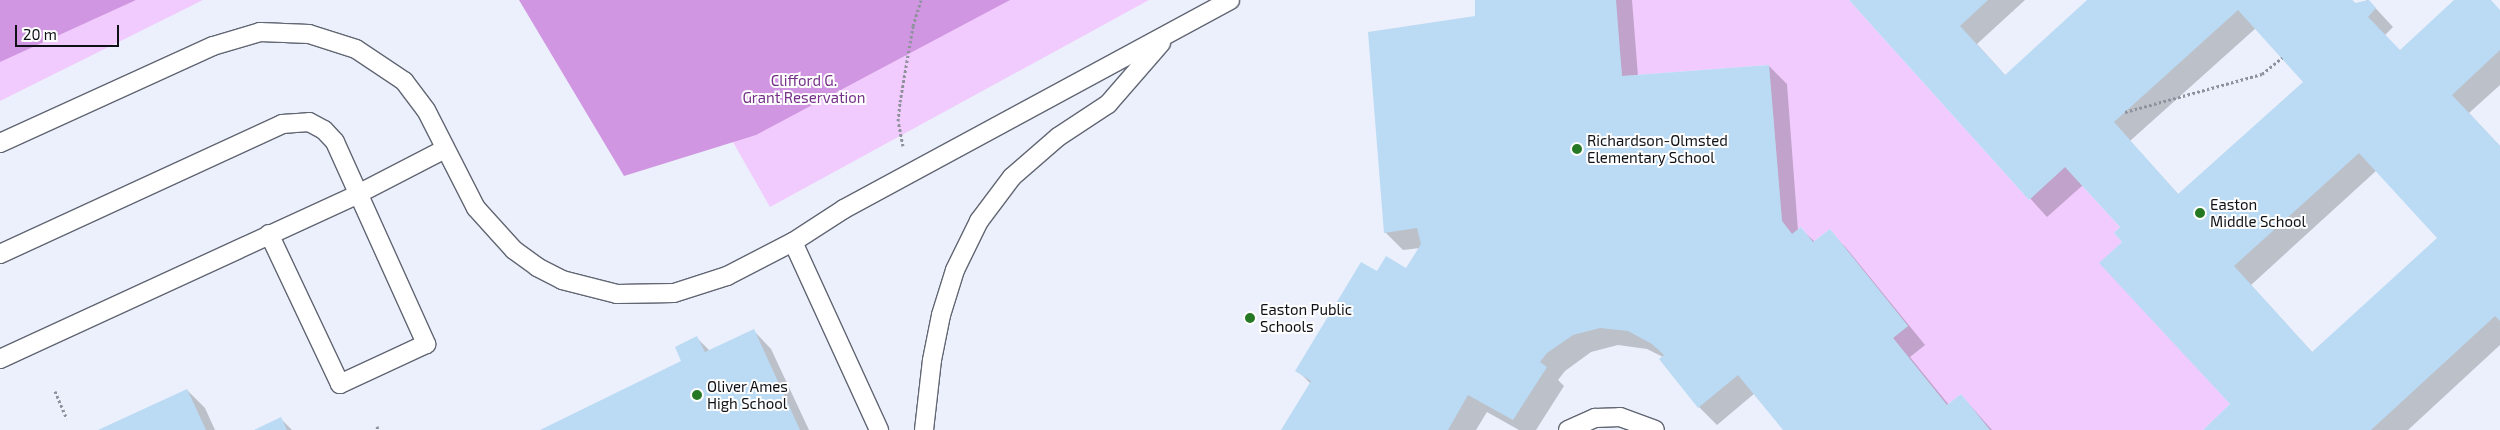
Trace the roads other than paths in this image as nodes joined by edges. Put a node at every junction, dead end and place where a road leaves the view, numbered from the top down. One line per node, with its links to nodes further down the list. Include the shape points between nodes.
1 (1230, 0): 2 (lane)
2 (1170, 34): 7 (lane, via 844,209); 11 (lane, via 1108,104 1058,137 1012,177 979,222 955,270 941,315)
3 (0, 143): 4 (lane, via 213,46 260,32 284,31 333,40 356,49 392,71 416,95)
4 (445, 150): 5 (lane); 7 (lane, via 476,208 514,250 562,280 589,289 626,295 674,293 727,276)
5 (358, 194): 6 (lane); 6 (lane, via 426,344 340,384); 8 (lane, via 330,135 309,122 290,122)
6 (269, 234): 9 (lane)
7 (793, 242): 10 (lane)
8 (0, 254)
9 (0, 359)
10 (879, 430)
11 (924, 430)
12 (1568, 430): 13 (lane, via 1595,418 1620,417)
13 (1655, 430)

